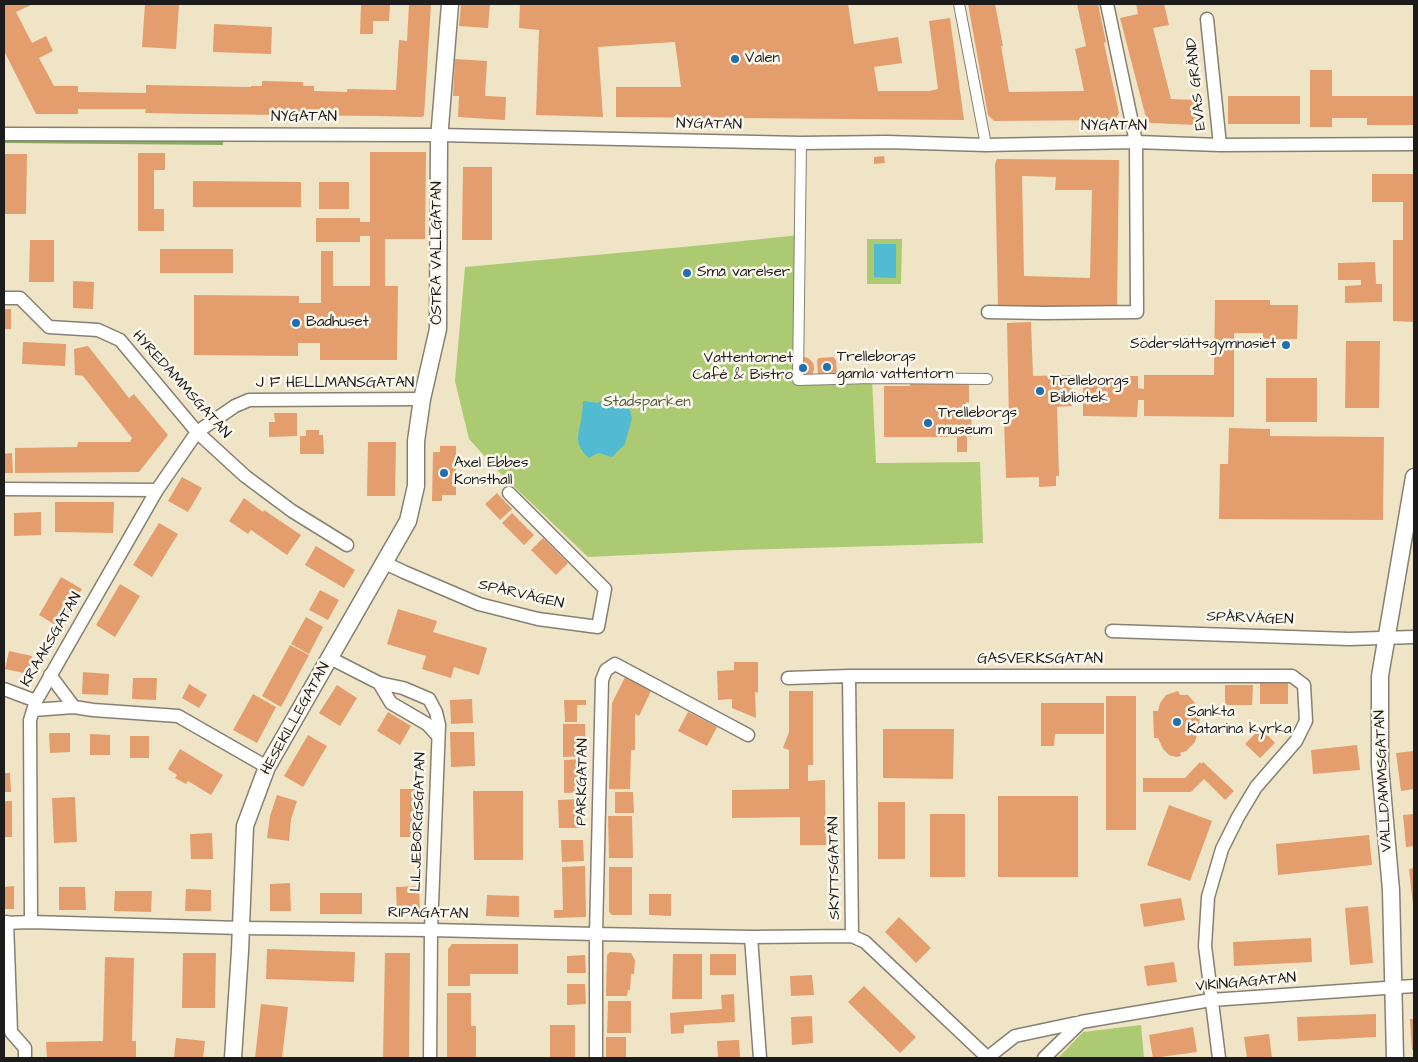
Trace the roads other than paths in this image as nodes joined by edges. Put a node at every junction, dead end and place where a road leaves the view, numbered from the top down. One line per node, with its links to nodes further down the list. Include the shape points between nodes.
1 (450, 4): 6 (street, ÖSTRA VALLGATAN)
2 (959, 4): 10 (street)
3 (1107, 4): 7 (street)
4 (1207, 19): 11 (street, EVAS GRÄND)
5 (4, 134): 6 (street, NYGATAN)
6 (439, 135): 8 (street, NYGATAN); 15 (street, ÖSTRA VALLGATAN, via 438,329)
7 (1136, 142): 10 (street, NYGATAN); 11 (street, NYGATAN); 13 (street, via 1137,312)
8 (801, 143): 10 (street, NYGATAN); 14 (street, via 798,380)
9 (1414, 144): 11 (street, NYGATAN)
10 (986, 145)
11 (1220, 145)
12 (4, 298): 16 (street, HYREDAMMSGATAN, via 20,298 49,327 98,330 120,340)
13 (988, 312)
14 (987, 380)
15 (422, 399): 16 (street, J F HELLMANSGATAN, via 249,400); 22 (street, HESEKILLEGATAN, via 416,441 416,486 408,521)
16 (196, 432): 19 (street, KRAAKSGATAN); 21 (street, HYREDAMMSGATAN, via 245,476 292,511)
17 (1414, 477): 25 (street, VALLDAMMSGATAN)
18 (4, 489): 19 (street)
19 (158, 490): 27 (street, KRAAKSGATAN)
20 (509, 493): 22 (street, SPÅRVÄGEN, via 605,589 598,628 479,604)
21 (347, 545)
22 (383, 562): 26 (street, HESEKILLEGATAN)
23 (1112, 631): 25 (street, SPÅRVÄGEN)
24 (1414, 636): 25 (street, SPÅRVÄGEN)
25 (1386, 638): 45 (street, VALLDAMMSGATAN, via 1380,676 1380,765 1391,890)
26 (330, 658): 30 (street, LILJEBORGSGATAN); 36 (street, HESEKILLEGATAN)
27 (50, 675): 32 (street, KRAAKSGATAN); 33 (street)
28 (849, 676): 29 (street, GASVERKSGATAN); 42 (street, SKYTTSGATAN); 46 (street, GASVERKSGATAN, via 1292,676 1304,686 1306,720 1296,741 1256,787 1222,849 1208,897 1206,946)
29 (788, 678)
30 (379, 684): 35 (street, LILJEBORGSGATAN, via 391,703 426,724); 35 (street, LILJEBORGSGATAN, via 403,688 429,699 436,712)
31 (4, 689): 32 (street)
32 (34, 705): 33 (street); 38 (street, KRAAKSGATAN, via 30,720)
33 (74, 707): 36 (street, via 178,716)
34 (748, 735): 41 (street, PARKGATAN, via 615,664 606,670 602,680)
35 (438, 736): 40 (street, LILJEBORGSGATAN)
36 (267, 767): 39 (street, HESEKILLEGATAN, via 246,826)
37 (6, 922): 38 (street, RIPAGATAN); 48 (street, via 11,1032)
38 (31, 922): 39 (street, RIPAGATAN)
39 (241, 928): 40 (street, RIPAGATAN); 49 (street, HESEKILLEGATAN)
40 (431, 930): 41 (street, RIPAGATAN); 50 (street, LILJEBORGSGATAN)
41 (596, 934): 43 (street, RIPAGATAN); 51 (street, PARKGATAN)
42 (852, 936): 43 (street, RIPAGATAN); 53 (street, SKYTTSGATAN, via 866,942)
43 (751, 937): 52 (street)
44 (1414, 986): 45 (street, VIKINGAGATAN)
45 (1394, 988): 46 (street, VIKINGAGATAN); 56 (street, VALLDAMMSGATAN)
46 (1212, 1000): 47 (street, VIKINGAGATAN); 55 (street)
47 (1081, 1022): 53 (street, VIKINGAGATAN, via 1015,1036); 54 (street)
48 (25, 1053)
49 (233, 1058)
50 (430, 1058)
51 (596, 1058)
52 (760, 1058)
53 (988, 1058)
54 (1044, 1058)
55 (1219, 1058)
56 (1395, 1058)

